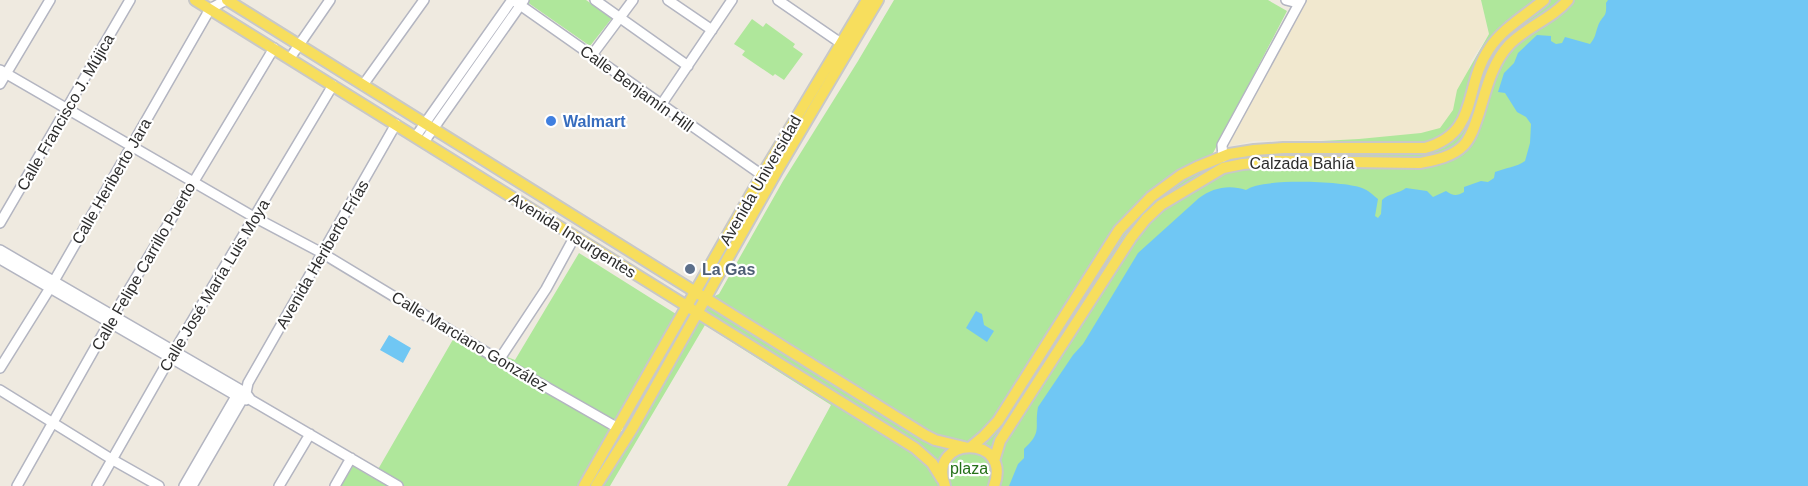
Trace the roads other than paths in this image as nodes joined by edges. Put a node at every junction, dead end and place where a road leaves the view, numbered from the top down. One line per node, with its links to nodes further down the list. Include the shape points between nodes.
1 (50, 0): 28 (street)
2 (130, 0): 33 (street, Calle Francisco J. Mújica)
3 (195, 0): 19 (main road, Avenida Insurgentes)
4 (226, 0): 19 (street); 22 (main road, Avenida Insurgentes)
5 (330, 0): 22 (street)
6 (424, 0): 31 (street)
7 (595, 0): 20 (street)
8 (633, 0): 20 (street)
9 (668, 0): 21 (street)
10 (732, 0): 21 (street)
11 (778, 0): 23 (street)
12 (878, 0): 23 (main road, Avenida Universidad)
13 (1286, 0): 18 (street)
14 (1544, 0): 38 (main road, Calzada Bahía, via 1490,46 1482,59 1463,122 1449,138 1425,148)
15 (1568, 0): 40 (main road, Calzada Bahía, via 1501,55 1473,132 1463,146 1436,160 1420,163)
16 (517, 1): 25 (street, Calle Benjamín Hill); 35 (street)
17 (864, 1): 23 (main road, Avenida Universidad)
18 (1299, 2): 39 (street, via 1222,145)
19 (210, 9): 24 (main road, Avenida Insurgentes); 37 (street, Calle Heriberto Jara)
20 (621, 18): 25 (street); 27 (street)
21 (712, 30): 27 (street)
22 (298, 45): 26 (street); 31 (main road, Avenida Insurgentes)
23 (845, 46): 41 (main road, Avenida Universidad); 51 (main road, Avenida Universidad)
24 (274, 48): 26 (main road, Avenida Insurgentes); 42 (street, Calle Felipe Carrillo Puerto)
25 (592, 55): 32 (street, Calle Benjamín Hill)
26 (290, 58): 30 (main road, Avenida Insurgentes)
27 (688, 66): 32 (street)
28 (3, 72): 29 (street); 33 (street, Calle Marciano González)
29 (0, 84)
30 (333, 85): 34 (main road, Avenida Insurgentes); 43 (street, Calle José María Luis Moya)
31 (363, 85): 35 (main road, Avenida Insurgentes)
32 (661, 105): 41 (street, Calle Benjamín Hill)
33 (67, 108): 37 (street, Calle Marciano González); 44 (street, Calle Francisco J. Mújica)
34 (396, 124): 36 (main road, Avenida Insurgentes); 47 (street, Avenida Heriberto Frías)
35 (429, 126): 36 (street); 50 (main road, Avenida Insurgentes)
36 (420, 139): 45 (main road, Avenida Insurgentes)
37 (131, 145): 42 (street, Calle Marciano González); 49 (street, Calle Heriberto Jara)
38 (1343, 149): 39 (main road, Calzada Bahía, via 1283,148); 40 (main road)
39 (1223, 156): 65 (main road, Calzada Bahía, via 1165,186 1119,230 998,421)
40 (1344, 163): 68 (main road, Calzada Bahía, via 1277,161 1223,168 1161,205 1120,254 1000,441)
41 (762, 175): 50 (main road, Avenida Universidad)
42 (193, 181): 43 (street, Calle Marciano González); 54 (street, Calle Felipe Carrillo Puerto)
43 (254, 217): 47 (street, Calle Marciano González); 55 (street, Calle José María Luis Moya)
44 (0, 223)
45 (575, 236): 52 (main road, Avenida Insurgentes); 56 (street)
46 (0, 250): 49 (street)
47 (322, 254): 56 (street, Calle Marciano González); 61 (street, Avenida Heriberto Frías)
48 (0, 259): 49 (street)
49 (52, 285): 54 (street); 58 (street, Calle Heriberto Jara)
50 (695, 292): 51 (main road, Avenida Insurgentes); 52 (main road, Avenida Universidad)
51 (705, 298): 53 (main road, Avenida Universidad); 57 (main road, Avenida Insurgentes)
52 (687, 306): 53 (main road, Avenida Insurgentes); 63 (main road, Avenida Universidad)
53 (698, 312): 59 (main road, Avenida Insurgentes); 79 (main road, Avenida Universidad)
54 (111, 319): 55 (street); 62 (street, Calle Felipe Carrillo Puerto)
55 (172, 355): 61 (street); 67 (street, Calle José María Luis Moya)
56 (499, 360): 63 (street, Calle Marciano González)
57 (809, 363): 59 (main road); 65 (main road, Avenida Insurgentes, via 925,435)
58 (0, 368)
59 (799, 375): 69 (main road, Avenida Insurgentes, via 915,448 932,463)
60 (0, 390): 62 (street)
61 (244, 394): 64 (street); 73 (street, Avenida Heriberto Frías); 74 (street, Avenida Heriberto Frías)
62 (52, 423): 67 (street); 70 (street, Calle Felipe Carrillo Puerto)
63 (618, 428): 78 (main road, Avenida Universidad)
64 (310, 434): 66 (street); 75 (street)
65 (968, 446): 68 (main road, via 985,451); 69 (main road, Calzada Bahía, via 956,449 944,462)
66 (351, 459): 76 (street); 77 (street)
67 (112, 460): 71 (street, Calle José María Luis Moya); 72 (street)
68 (994, 461): 80 (main road)
69 (944, 482)
70 (16, 486)
71 (97, 486)
72 (159, 486)
73 (184, 486)
74 (192, 486)
75 (279, 486)
76 (335, 486)
77 (398, 486)
78 (584, 486)
79 (596, 486)
80 (994, 486)

